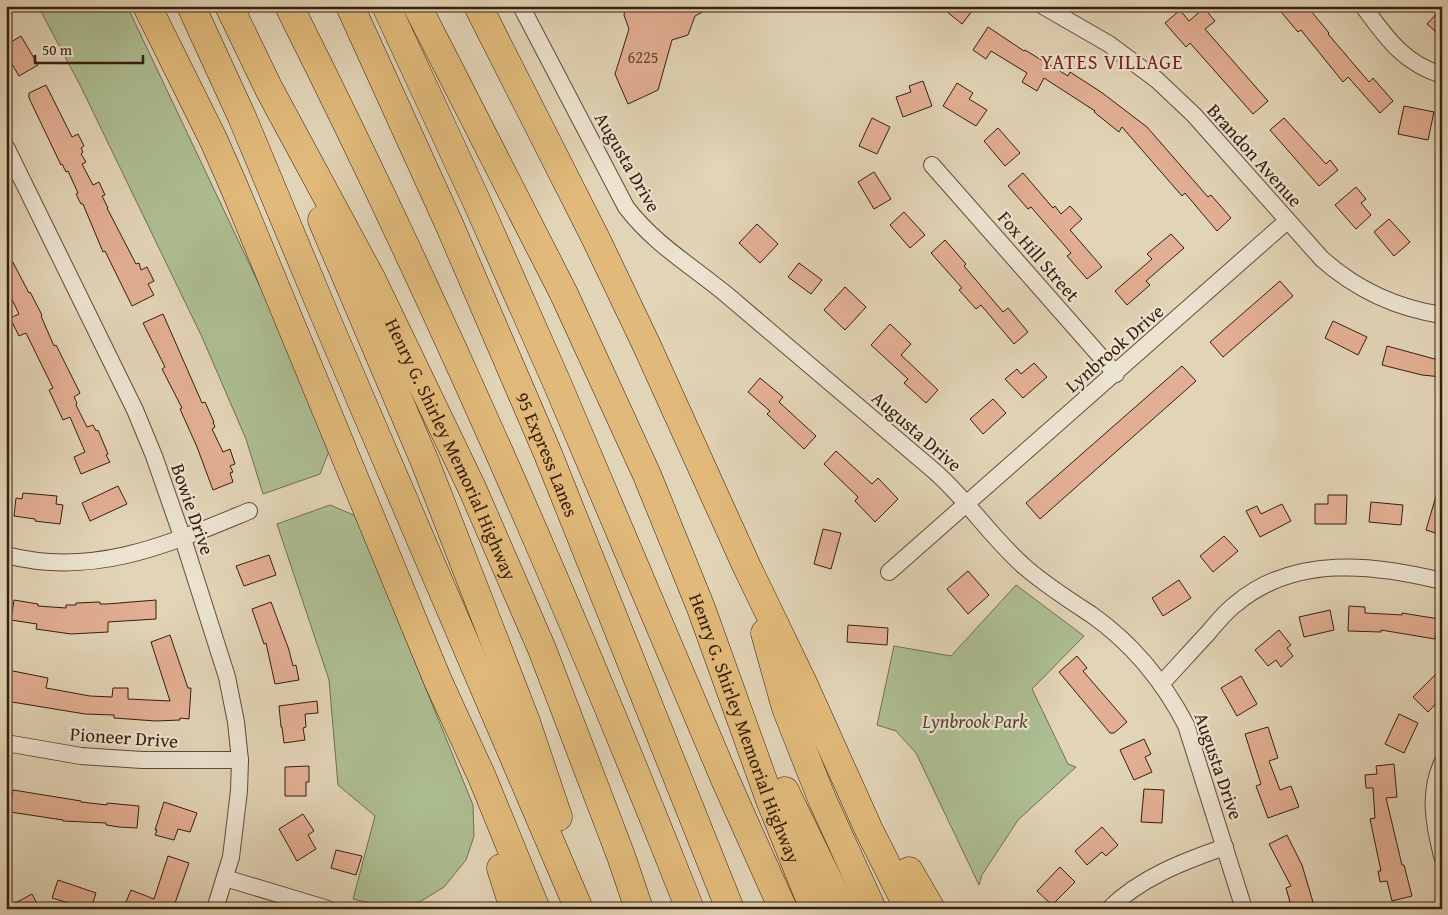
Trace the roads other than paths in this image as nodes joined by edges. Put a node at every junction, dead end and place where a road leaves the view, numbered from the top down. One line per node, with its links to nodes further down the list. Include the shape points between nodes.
1 (147, 6): 30 (highway, via 214,141)
2 (191, 6): 42 (highway, via 242,117)
3 (229, 6): 14 (highway, Henry G. Shirley Memorial Highway)
4 (289, 6): 45 (highway, via 489,429 608,705)
5 (332, 6): 18 (highway)
6 (350, 6): 18 (highway, 95 Express Lanes)
7 (386, 6): 47 (highway, via 557,383)
8 (417, 6): 28 (highway, Henry G. Shirley Memorial Highway, via 564,294 647,475)
9 (478, 6): 25 (highway, via 609,266)
10 (521, 6): 21 (street, Augusta Drive, via 626,207 639,224 944,479)
11 (1043, 6): 17 (street, Brandon Avenue, via 1109,44 1157,80 1194,115)
12 (1362, 6): 13 (street, via 1403,55 1422,68)
13 (1442, 75)
14 (269, 89): 43 (highway, via 426,462 512,683); 44 (highway, Henry G. Shirley Memorial Highway, via 372,280 490,529 568,716)
15 (6, 147): 23 (street, Bowie Drive, via 135,410)
16 (932, 166): 20 (street, Fox Hill Street)
17 (1288, 221): 19 (street, Brandon Avenue, via 1322,259 1362,290 1400,306); 20 (street, Lynbrook Drive)
18 (449, 224): 46 (highway, 95 Express Lanes, via 548,454)
19 (1442, 315)
20 (1116, 374): 21 (street, Lynbrook Drive)
21 (966, 504): 26 (street, Lynbrook Drive); 31 (street, Augusta Drive, via 1024,567 1092,615 1137,652)
22 (249, 511): 23 (street)
23 (183, 538): 24 (street, via 128,556 76,563); 33 (street, Bowie Drive, via 227,677)
24 (6, 555)
25 (747, 567): 29 (highway); 50 (highway, via 786,708 822,799)
26 (889, 572)
27 (1442, 582): 31 (street, via 1415,575 1347,567 1319,569 1280,578 1236,603)
28 (701, 608): 48 (highway, Henry G. Shirley Memorial Highway, via 770,800); 49 (highway)
29 (802, 681): 51 (highway, via 869,830); 52 (highway)
30 (438, 682): 40 (highway); 41 (highway, via 482,777)
31 (1161, 684): 35 (street, Augusta Drive, via 1186,726)
32 (6, 743): 33 (street, Pioneer Drive, via 81,756)
33 (240, 760): 37 (street, Bowie Drive, via 236,819)
34 (1442, 763): 36 (street, via 1436,778 1433,808)
35 (1225, 847): 53 (street, via 1146,881); 54 (street, Augusta Drive)
36 (1442, 856)
37 (225, 878): 38 (street, Bowie Drive); 39 (street)
38 (215, 909)
39 (328, 909)
40 (514, 909)
41 (536, 909)
42 (579, 909)
43 (587, 909)
44 (639, 909)
45 (690, 909)
46 (730, 909)
47 (783, 909)
48 (814, 909)
49 (842, 909)
50 (872, 909)
51 (909, 909)
52 (930, 909)
53 (1109, 909)
54 (1244, 909)

